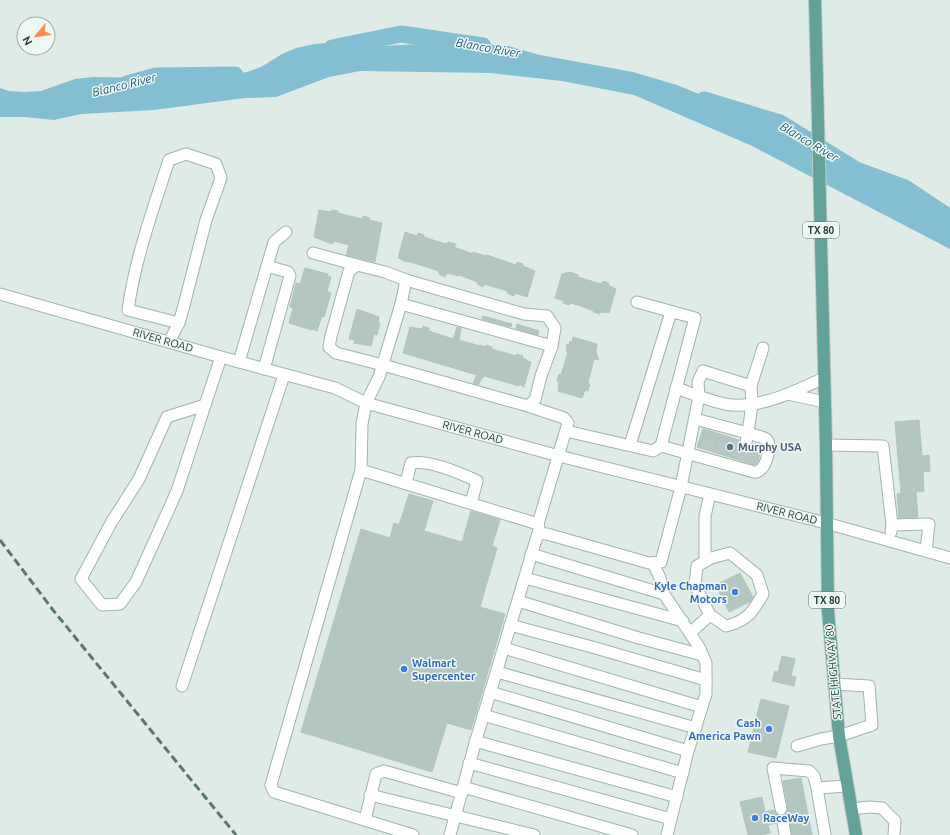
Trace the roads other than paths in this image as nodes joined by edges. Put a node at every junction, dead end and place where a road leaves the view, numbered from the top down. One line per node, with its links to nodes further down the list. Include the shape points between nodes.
1 (815, 0): 20 (main road, STATE HIGHWAY 80 / TX 80)
2 (286, 232): 5 (street, via 274,242)
3 (313, 253): 4 (street)
4 (357, 265): 6 (street); 17 (street, via 349,271 329,347 336,352)
5 (267, 266): 16 (street); 18 (street, via 288,272 290,276)
6 (406, 280): 9 (street); 13 (street, via 524,314 547,316 555,328)
7 (0, 294): 12 (street, RIVER ROAD)
8 (637, 302): 10 (street)
9 (401, 304): 13 (street); 17 (street)
10 (671, 312): 22 (street, via 695,318); 33 (street)
11 (179, 323): 11 (street, via 206,220 221,178 216,164 186,154 168,160 131,288 128,310); 12 (street)
12 (169, 342): 15 (street, RIVER ROAD)
13 (552, 346): 29 (street, via 535,400)
14 (763, 348): 21 (street)
15 (221, 358): 16 (street, RIVER ROAD); 28 (street)
16 (239, 362): 18 (street, RIVER ROAD)
17 (383, 365): 26 (street); 29 (street)
18 (264, 369): 19 (street, RIVER ROAD)
19 (284, 375): 26 (street, RIVER ROAD, via 335,388); 64 (street)
20 (824, 378): 23 (street); 25 (main road, STATE HIGHWAY 80 / TX 80)
21 (752, 386): 24 (street, via 703,371 698,382); 27 (street)
22 (676, 388): 24 (street); 35 (street)
23 (788, 394): 25 (street); 27 (street)
24 (700, 396): 27 (street, via 732,405); 30 (street)
25 (824, 402): 34 (main road, STATE HIGHWAY 80 / TX 80)
26 (366, 403): 37 (street, RIVER ROAD); 38 (street, via 362,424)
27 (752, 404): 32 (street)
28 (205, 406): 28 (street, via 167,417 139,479 111,523 81,579 102,605 120,604 136,582 176,490)
29 (528, 406): 31 (street, via 564,418 568,423)
30 (695, 419): 32 (street, via 713,428); 36 (street)
31 (566, 431): 33 (street); 37 (street)
32 (752, 439): 36 (street, via 766,439 770,443 764,467 760,471 754,472 744,465 705,454)
33 (630, 445): 35 (street, via 653,451)
34 (826, 445): 43 (main road, STATE HIGHWAY 80 / TX 80); 44 (street, via 882,446)
35 (661, 446): 36 (street)
36 (687, 453): 40 (street)
37 (559, 456): 40 (street, RIVER ROAD); 45 (street)
38 (361, 470): 39 (street); 84 (street, via 271,785 274,792)
39 (406, 483): 42 (street); 42 (street, via 411,463 419,462 460,473 477,481)
40 (681, 486): 41 (street, RIVER ROAD); 51 (street, via 661,562)
41 (710, 494): 43 (street, RIVER ROAD); 50 (street, via 705,516)
42 (471, 504): 45 (street)
43 (826, 523): 46 (street, RIVER ROAD); 63 (main road, STATE HIGHWAY 80 / TX 80, via 828,611)
44 (892, 525): 46 (street); 47 (street, via 929,524)
45 (539, 529): 48 (street); 51 (street, via 547,534)
46 (890, 541): 47 (street, RIVER ROAD)
47 (926, 551): 49 (street, RIVER ROAD)
48 (532, 554): 52 (street); 53 (street)
49 (950, 558)
50 (706, 561): 55 (street, via 697,566 695,585); 55 (street, via 730,553 757,575 763,594 754,611 737,623 726,626)
51 (654, 563): 53 (street)
52 (524, 578): 54 (street); 56 (street)
53 (664, 594): 56 (street)
54 (518, 601): 57 (street); 60 (street)
55 (710, 615): 58 (street)
56 (683, 621): 58 (street)
57 (510, 626): 59 (street); 62 (street)
58 (690, 633): 60 (street)
59 (504, 648): 61 (street); 66 (street)
60 (702, 655): 62 (street, via 706,663)
61 (497, 672): 65 (street); 68 (street)
62 (706, 680): 66 (street, via 706,694)
63 (834, 684): 69 (main road, STATE HIGHWAY 80 / TX 80); 69 (street, via 869,686 872,725)
64 (182, 686)
65 (490, 692): 67 (street); 72 (street)
66 (702, 707): 68 (street)
67 (483, 715): 70 (street); 74 (street)
68 (696, 728): 72 (street)
69 (840, 736): 71 (street); 75 (main road, STATE HIGHWAY 80 / TX 80)
70 (476, 741): 73 (street); 79 (street)
71 (797, 746)
72 (688, 751): 74 (street)
73 (470, 763): 77 (street); 83 (street)
74 (683, 773): 79 (street)
75 (847, 786): 76 (street); 81 (main road, STATE HIGHWAY 80 / TX 80)
76 (817, 788): 80 (street, via 814,776 809,770 773,768); 92 (street)
77 (462, 790): 78 (street, via 384,772 376,774); 82 (street); 89 (street)
78 (370, 795): 82 (street); 84 (street)
79 (677, 797): 83 (street)
80 (781, 809)
81 (850, 809): 93 (main road, STATE HIGHWAY 80 / TX 80); 94 (street, via 882,808 895,822)
82 (456, 816): 87 (street); 88 (street)
83 (671, 819): 90 (street)
84 (365, 820): 86 (street)
85 (783, 822): 91 (street)
86 (414, 835)
87 (450, 835)
88 (534, 835)
89 (632, 835)
90 (667, 835)
91 (785, 835)
92 (825, 835)
93 (856, 835)
94 (894, 835)

